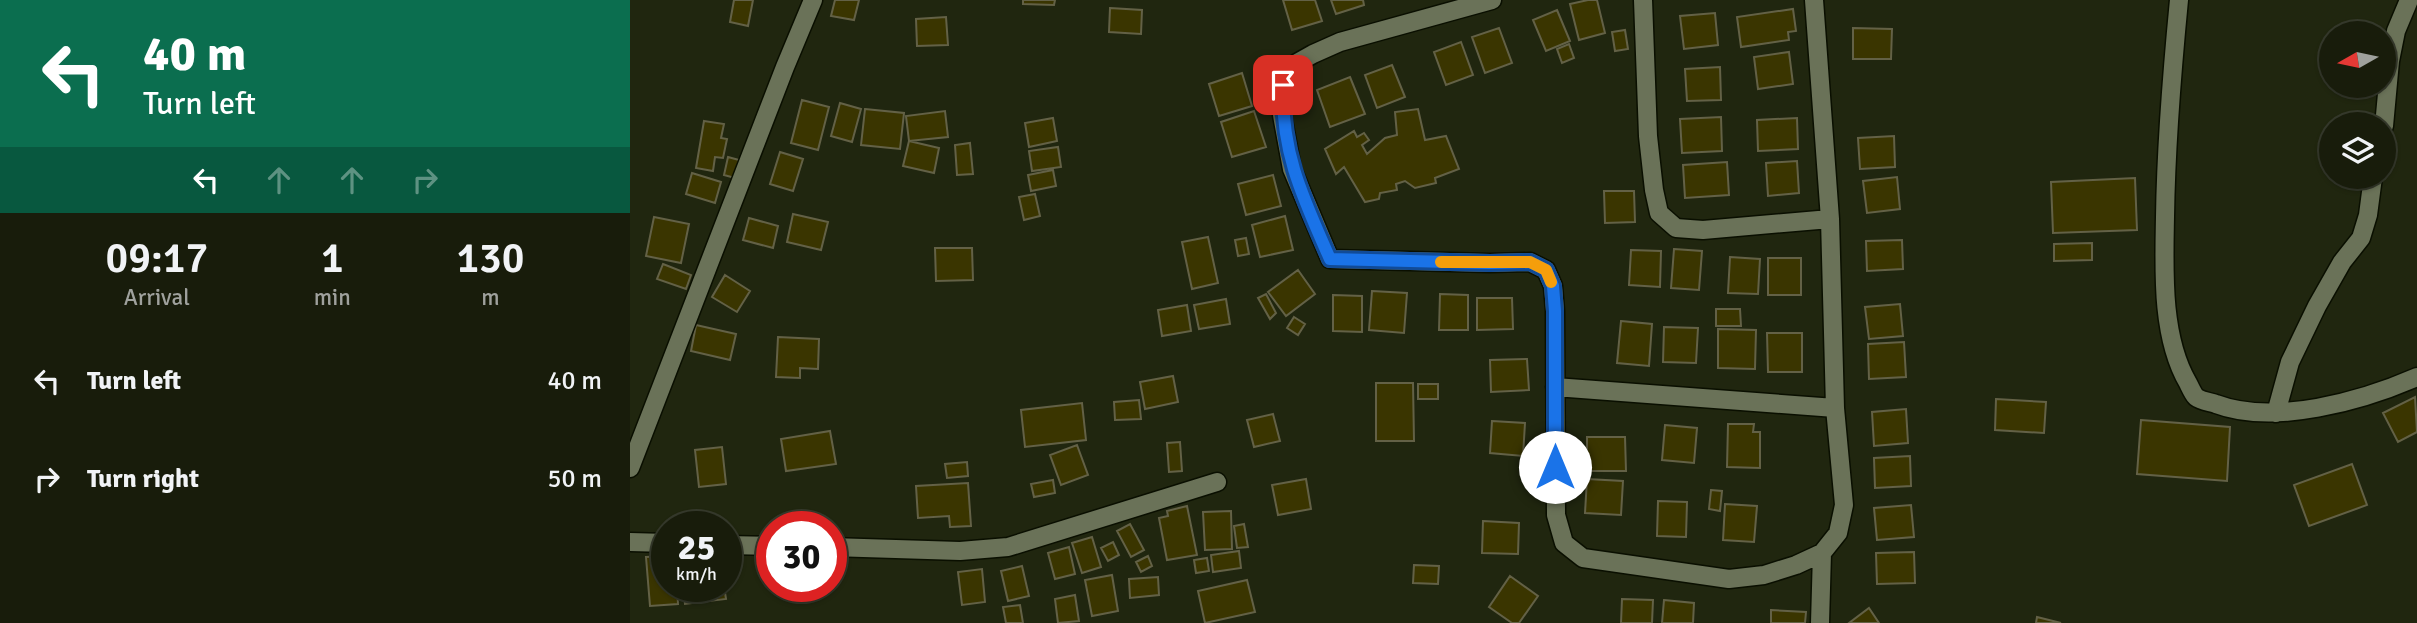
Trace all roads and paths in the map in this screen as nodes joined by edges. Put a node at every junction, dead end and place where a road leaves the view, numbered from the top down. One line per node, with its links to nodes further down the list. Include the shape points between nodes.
1 (814, 0): 14 (street)
2 (1492, 0): 11 (street, via 1340,42 1313,54 1297,64 1283,85 1282,115 1292,169 1330,259 1530,262 1546,270 1555,311)
3 (1643, 0): 9 (street, via 1648,136 1660,213 1676,228 1703,230)
4 (1814, 0): 9 (street)
5 (2179, 0): 13 (street, via 2166,144 2164,257 2169,331 2178,367 2197,397 2225,408)
6 (2409, 0): 7 (street, via 2396,31)
7 (2385, 112)
8 (2371, 189): 13 (street, via 2361,238 2317,306 2291,362)
9 (1830, 219): 12 (street)
10 (2417, 377): 13 (street, via 2371,395)
11 (1555, 387): 12 (street); 19 (street, via 1556,515 1564,543 1583,558 1730,579 1765,575)
12 (1835, 408): 19 (street, via 1844,505 1838,533)
13 (2276, 412)
14 (630, 468)
15 (1217, 482): 18 (street, via 1008,547 960,551)
16 (630, 542): 17 (street)
17 (651, 543)
18 (847, 547)
19 (1822, 553): 20 (street)
20 (1820, 623)

